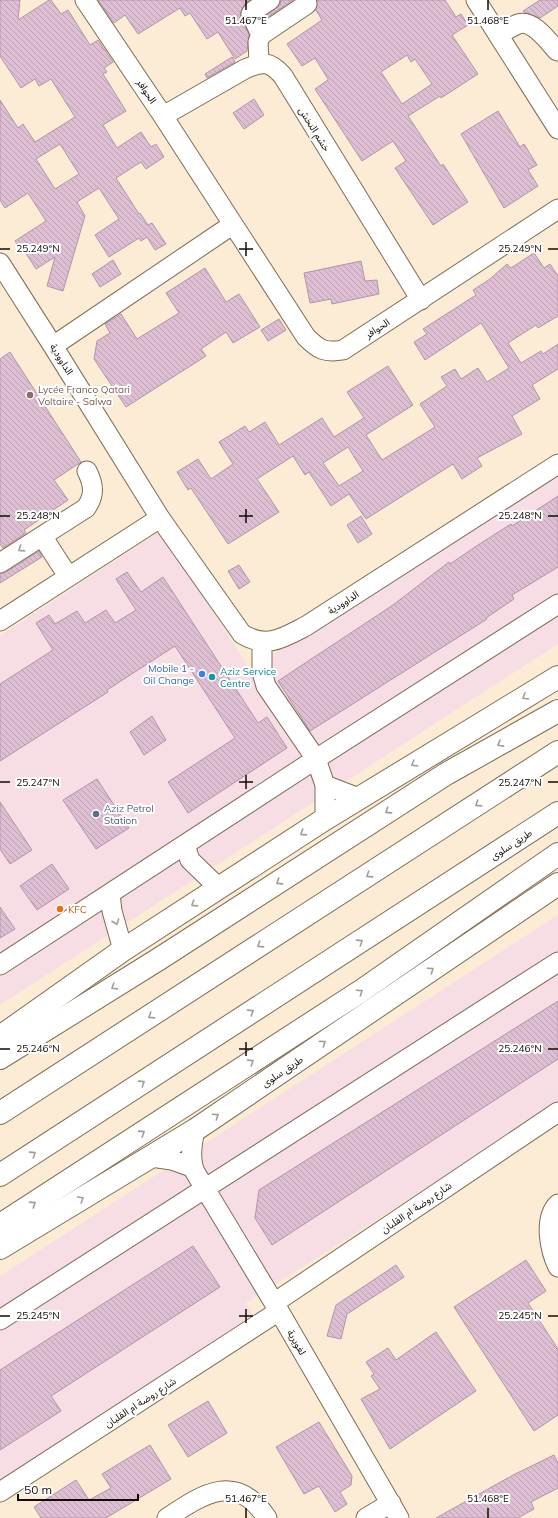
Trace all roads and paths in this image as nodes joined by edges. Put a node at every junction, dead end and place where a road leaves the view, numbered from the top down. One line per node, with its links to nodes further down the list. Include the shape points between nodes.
1 (85, 0): 9 (street, الحوافر)
2 (270, 0): 5 (street, via 251,14)
3 (476, 0): 6 (street)
4 (307, 4): 5 (street)
5 (261, 35): 8 (street, via 258,42)
6 (498, 35): 7 (street, via 525,24 535,28); 10 (street)
7 (557, 51)
8 (259, 63): 9 (street); 14 (street, خشم النخش, via 274,65 283,76)
9 (163, 116): 12 (street, الحوافر)
10 (558, 129)
11 (558, 209): 14 (street, الحوافر)
12 (232, 225): 14 (street, الحوافر, via 306,337 316,347 330,352 343,350); 15 (street)
13 (0, 263): 15 (street, الداوودية)
14 (421, 300)
15 (54, 346): 18 (street, الداوودية)
16 (558, 464): 24 (street, الداوودية, via 306,626 278,640)
17 (87, 471): 19 (street, via 94,490 89,504)
18 (160, 518): 21 (street); 24 (street, الداوودية, via 242,634)
19 (42, 536): 20 (street, one-way to 20); 21 (street)
20 (0, 563)
21 (68, 576): 23 (street)
22 (558, 604): 28 (street)
23 (0, 620)
24 (262, 642): 28 (street, via 262,672 266,686)
25 (558, 677): 30 (main road, one-way to 30)
26 (558, 711): 42 (main road, one-way to 42, via 446,774)
27 (558, 752): 44 (main road, one-way to 44)
28 (316, 759): 29 (street); 33 (street)
29 (325, 785): 30 (street); 32 (street)
30 (359, 798): 32 (main road)
31 (558, 813): 48 (main road, طريق سلوى, one-way to 31)
32 (325, 819): 36 (main road, one-way to 36)
33 (185, 845): 36 (street, via 190,860); 37 (street)
34 (558, 854): 51 (main road, one-way to 34, via 361,991)
35 (558, 884): 45 (main road, طريق سلوى, one-way to 35)
36 (219, 888): 38 (main road, one-way to 38)
37 (110, 894): 38 (street, one-way to 38); 40 (street)
38 (123, 950): 41 (main road)
39 (558, 962): 49 (street)
40 (0, 965)
41 (0, 1037)
42 (0, 1058)
43 (558, 1112): 54 (street, شارع روضة ام القلبان)
44 (0, 1113)
45 (195, 1130): 46 (main road, طريق سلوى); 47 (street, لغويرية)
46 (151, 1157): 47 (street); 52 (main road, طريق سلوى, one-way to 46)
47 (192, 1166): 49 (street, لغويرية)
48 (0, 1175)
49 (205, 1190): 54 (street, لغويرية); 55 (street)
50 (558, 1204): 53 (street, via 550,1222 550,1242)
51 (0, 1225)
52 (0, 1248)
53 (558, 1267)
54 (277, 1307): 56 (street, شارع روضة ام القلبان); 57 (street, لغويرية)
55 (0, 1320)
56 (0, 1492)
57 (395, 1511): 60 (street)
58 (167, 1518): 59 (street, via 198,1498 214,1492 231,1490 246,1496)
59 (267, 1518)
60 (366, 1518)

